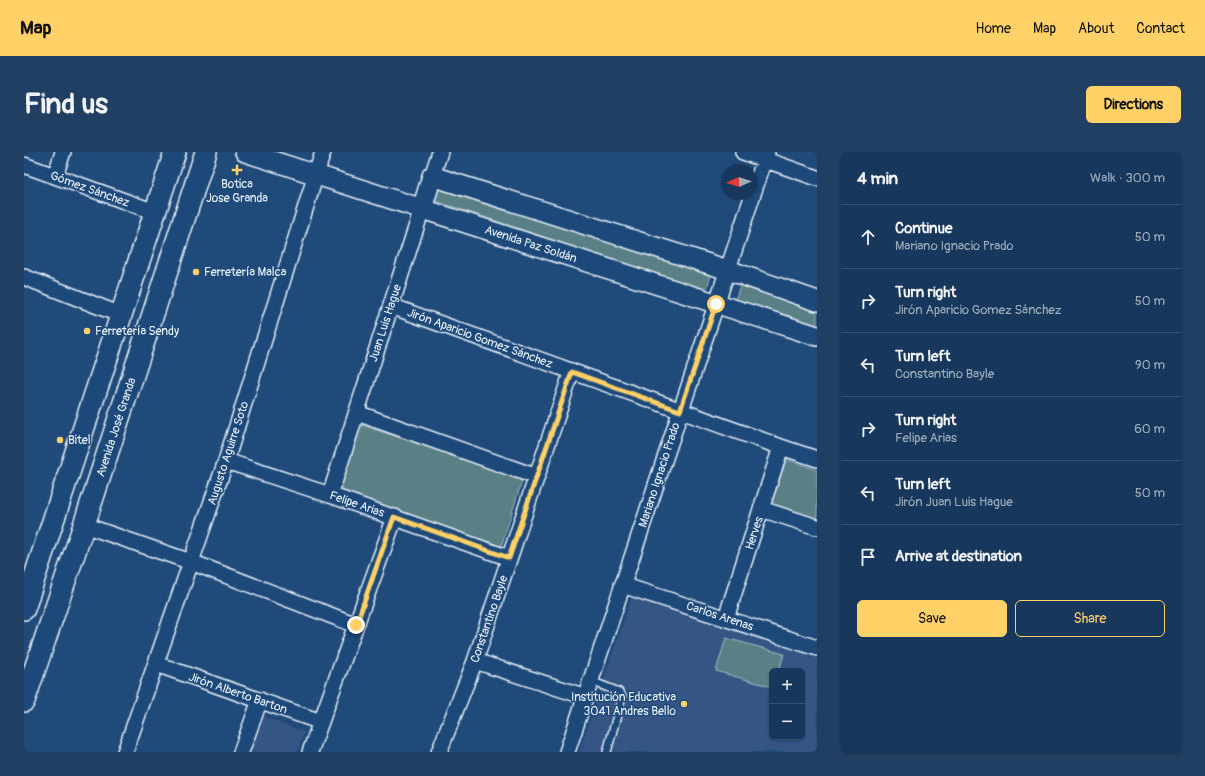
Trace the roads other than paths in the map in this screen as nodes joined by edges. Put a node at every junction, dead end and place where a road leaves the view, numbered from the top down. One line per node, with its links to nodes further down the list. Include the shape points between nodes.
1 (63, 152): 11 (street)
2 (175, 152): 15 (main road)
3 (206, 152): 33 (main road, Avenida José Granda)
4 (245, 152): 10 (street, Avenida Paz Soldán)
5 (323, 152): 10 (street, Augusto Aguirre Soto)
6 (440, 152): 12 (street, Juan Luis Hague)
7 (743, 152): 8 (street)
8 (766, 156): 13 (street); 16 (street, Mariano Ignacio Prado)
9 (24, 165): 11 (street, Gómez Sánchez)
10 (316, 175): 14 (street, Avenida Paz Soldán); 28 (street, Augusto Aguirre Soto)
11 (55, 176): 15 (street, Gómez Sánchez)
12 (432, 176): 14 (street, Juan Luis Hague); 16 (street)
13 (817, 178)
14 (422, 209): 19 (street, Avenida Paz Soldán); 20 (street, Juan Luis Hague)
15 (155, 212): 21 (main road)
16 (728, 270): 18 (street); 19 (street, Mariano Ignacio Prado)
17 (24, 277): 21 (street)
18 (817, 301)
19 (716, 304): 22 (street, Avenida Paz Soldán); 24 (street, Mariano Ignacio Prado)
20 (391, 306): 23 (street, Jirón Aparicio Gomez Sánchez); 25 (street, Juan Luis Hague)
21 (121, 316): 38 (main road)
22 (817, 336)
23 (572, 372): 24 (street, Jirón Aparicio Gomez Sánchez); 29 (street, Constantino Bayle)
24 (680, 411): 26 (street, Jirón Aparicio Gomez Sánchez); 37 (street, Mariano Ignacio Prado)
25 (357, 413): 29 (street); 30 (street, Juan Luis Hague)
26 (781, 447): 27 (street, Jirón Aparicio Gomez Sánchez); 31 (street, Herves)
27 (817, 459)
28 (226, 461): 30 (street, Felipe Arias); 36 (street, Augusto Aguirre Soto)
29 (536, 477): 35 (street, Constantino Bayle)
30 (330, 495): 32 (street, Felipe Arias)
31 (761, 509): 34 (street); 39 (street, Herves)
32 (394, 517): 35 (street, Felipe Arias); 40 (street)
33 (84, 525): 36 (street); 47 (main road, Avenida José Granda)
34 (817, 527)
35 (509, 558): 42 (street, Constantino Bayle)
36 (190, 562): 40 (street); 43 (street, Augusto Aguirre Soto)
37 (622, 585): 39 (street, Carlos Arenas); 44 (street, Mariano Ignacio Prado)
38 (24, 609)
39 (726, 618): 41 (street, Carlos Arenas)
40 (356, 625): 48 (street)
41 (817, 648)
42 (475, 661): 45 (street); 52 (street, Constantino Bayle)
43 (156, 664): 46 (street, Jirón Alberto Barton); 49 (street, Augusto Aguirre Soto)
44 (591, 681): 45 (street, Mariano Ignacio Prado); 54 (lane, via 619,692 622,697)
45 (586, 697): 53 (street, Mariano Ignacio Prado)
46 (260, 700): 48 (street, Jirón Alberto Barton); 50 (street)
47 (24, 701)
48 (321, 722): 51 (street)
49 (125, 752)
50 (241, 752)
51 (310, 752)
52 (439, 752)
53 (567, 752)
54 (607, 752)

